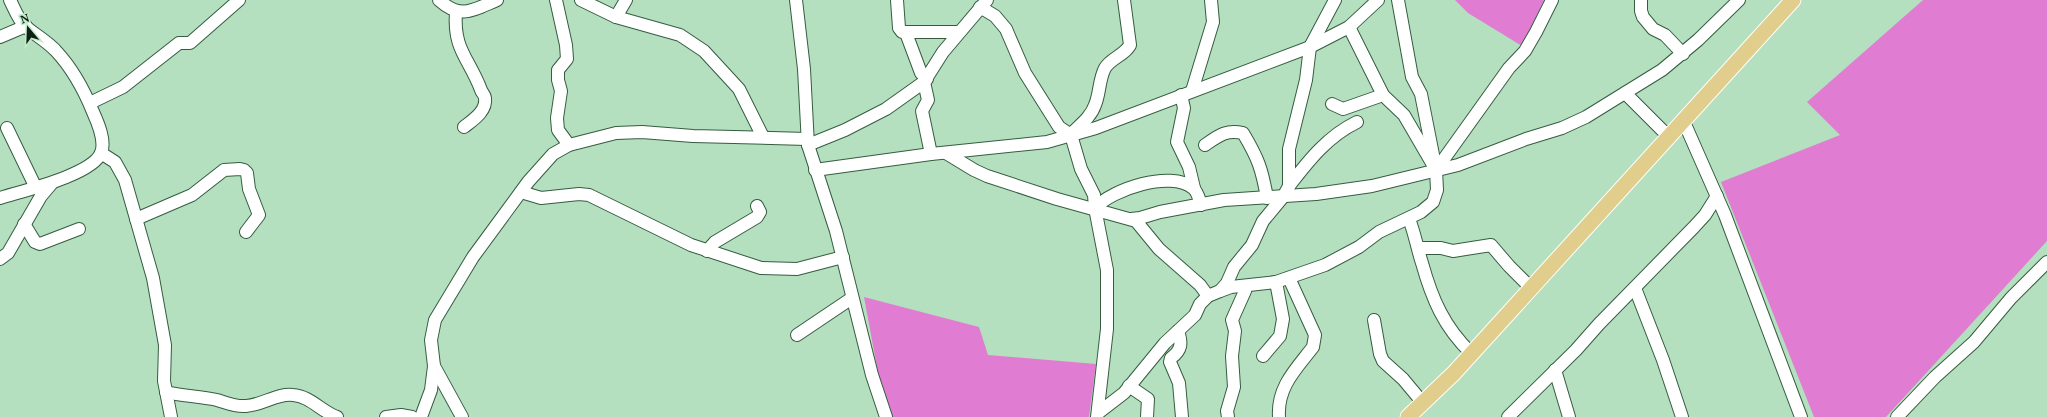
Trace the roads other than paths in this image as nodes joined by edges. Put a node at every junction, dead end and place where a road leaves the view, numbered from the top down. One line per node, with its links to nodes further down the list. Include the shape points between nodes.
1 (10, 0): 22 (street)
2 (239, 0): 33 (street, via 190,43 179,43 123,87)
3 (439, 0): 20 (street)
4 (496, 0): 20 (street, via 471,11)
5 (556, 0): 43 (street, via 568,59 558,70 561,91 558,130)
6 (581, 0): 21 (street)
7 (626, 0): 21 (street)
8 (796, 0): 42 (street, via 804,69)
9 (897, 0): 25 (street, via 899,28)
10 (1124, 0): 39 (street, via 1130,45 1127,51 1106,67 1096,104 1089,116)
11 (1211, 0): 30 (street, via 1213,22)
12 (1335, 0): 27 (street)
13 (1378, 0): 23 (street)
14 (1398, 0): 49 (street, via 1412,77 1421,94)
15 (1552, 0): 49 (street, via 1525,51 1509,68)
16 (1641, 0): 28 (street, via 1640,11 1652,29 1665,35)
17 (1739, 0): 28 (street)
18 (1793, 0): 36 (main road)
19 (984, 4): 24 (street); 39 (street, via 1006,29 1025,73 1059,127)
20 (456, 12): 37 (street, via 456,38 486,99 476,119)
21 (616, 17): 40 (street, via 680,35 704,51 739,89)
22 (26, 26): 26 (street); 33 (street, via 56,50 77,78)
23 (1349, 27): 27 (street); 32 (street)
24 (958, 32): 25 (street); 29 (street)
25 (906, 33): 29 (street)
26 (0, 37)
27 (1310, 47): 30 (street); 51 (street, via 1306,80 1289,149)
28 (1683, 54): 31 (street)
29 (926, 81): 42 (street, via 886,108 844,130); 47 (street, via 928,100 922,111)
30 (1187, 93): 39 (street); 53 (street, via 1177,142 1189,167)
31 (1625, 93): 41 (street); 49 (street, via 1574,123 1458,165)
32 (1383, 95): 34 (street, via 1343,109); 49 (street, via 1404,115)
33 (90, 103): 45 (street, via 99,126)
34 (1332, 104)
35 (1357, 122): 51 (street, via 1337,133 1322,146)
36 (1684, 122): 41 (main road); 55 (street)
37 (464, 127)
38 (7, 128): 52 (street)
39 (1071, 135): 46 (street, via 1047,142); 61 (street, via 1094,195)
40 (763, 137): 42 (street); 43 (street, via 616,133)
41 (1669, 137): 76 (main road)
42 (807, 142): 48 (street)
43 (569, 145): 54 (street, via 553,154)
44 (1205, 145): 58 (street, via 1221,134 1233,131 1243,134 1258,157)
45 (101, 153): 50 (street, via 87,166); 62 (street, via 115,162 125,180)
46 (946, 153): 47 (street); 61 (street, via 988,176 1057,199)
47 (931, 154): 48 (street)
48 (815, 170): 70 (street)
49 (1436, 170): 56 (street, via 1354,189); 64 (street, via 1437,190 1433,202)
50 (53, 182): 52 (street); 65 (street)
51 (1289, 186): 56 (street)
52 (36, 188): 57 (street)
53 (1194, 188): 59 (street); 61 (street, via 1168,180 1140,185 1113,194)
54 (521, 192): 69 (street, via 541,198 589,195); 86 (street, via 473,257 435,320 431,340)
55 (1716, 196): 77 (street, via 1694,228); 107 (street)
56 (1283, 197): 58 (street); 78 (street, via 1263,221 1252,245)
57 (0, 198)
58 (1267, 198): 59 (street, via 1224,200)
59 (1200, 205): 63 (street)
60 (757, 206): 69 (street, via 760,212 757,217 715,242)
61 (1095, 208): 63 (street); 91 (street, via 1107,270 1107,330)
62 (136, 219): 67 (street, via 192,195 224,170 240,169 247,173 249,189 259,215); 89 (street, via 153,278 164,338)
63 (1131, 219): 79 (street, via 1140,225 1158,249 1200,284)
64 (1409, 219): 68 (street); 73 (street, via 1379,232 1366,243 1334,261)
65 (24, 224): 66 (street, via 34,242 40,244); 71 (street, via 8,253)
66 (79, 229)
67 (246, 232)
68 (1419, 248): 76 (street, via 1453,251 1491,246); 84 (street, via 1428,283 1440,314 1450,330)
69 (707, 251): 70 (street, via 761,268 780,269 804,267)
70 (843, 257): 80 (street)
71 (0, 259)
72 (2047, 262): 108 (street, via 2011,298 1974,342 1935,377)
73 (1289, 278): 74 (street); 102 (street, via 1315,335 1315,341 1282,392 1278,403)
74 (1276, 282): 75 (street); 85 (street, via 1282,325 1280,336)
75 (1246, 286): 78 (street); 101 (street, via 1232,320 1235,331 1232,356 1234,387 1227,411)
76 (1531, 288): 84 (main road)
77 (1635, 288): 87 (street); 106 (street)
78 (1220, 290): 79 (street)
79 (1208, 296): 82 (street, via 1200,304 1195,315)
80 (852, 298): 83 (street); 98 (street)
81 (1374, 320): 90 (street, via 1383,361 1403,379)
82 (1178, 331): 88 (street); 100 (street, via 1181,346 1170,362 1179,383)
83 (797, 335)
84 (1471, 353): 90 (main road)
85 (1263, 356)
86 (434, 366): 96 (street, via 431,390); 97 (street)
87 (1556, 370): 104 (street); 105 (street)
88 (1129, 386): 91 (street); 99 (street, via 1148,399)
89 (166, 392): 92 (street); 93 (street, via 217,400 238,407 259,404 282,395 293,395 302,397)
90 (1423, 403): 103 (main road)
91 (1097, 415)
92 (171, 417)
93 (337, 417)
94 (386, 417): 95 (street)
95 (412, 417)
96 (421, 417)
97 (462, 417)
98 (886, 417)
99 (1147, 417)
100 (1182, 417)
101 (1228, 417)
102 (1279, 417)
103 (1408, 417)
104 (1508, 417)
105 (1569, 417)
106 (1682, 417)
107 (1801, 417)
108 (1897, 417)

